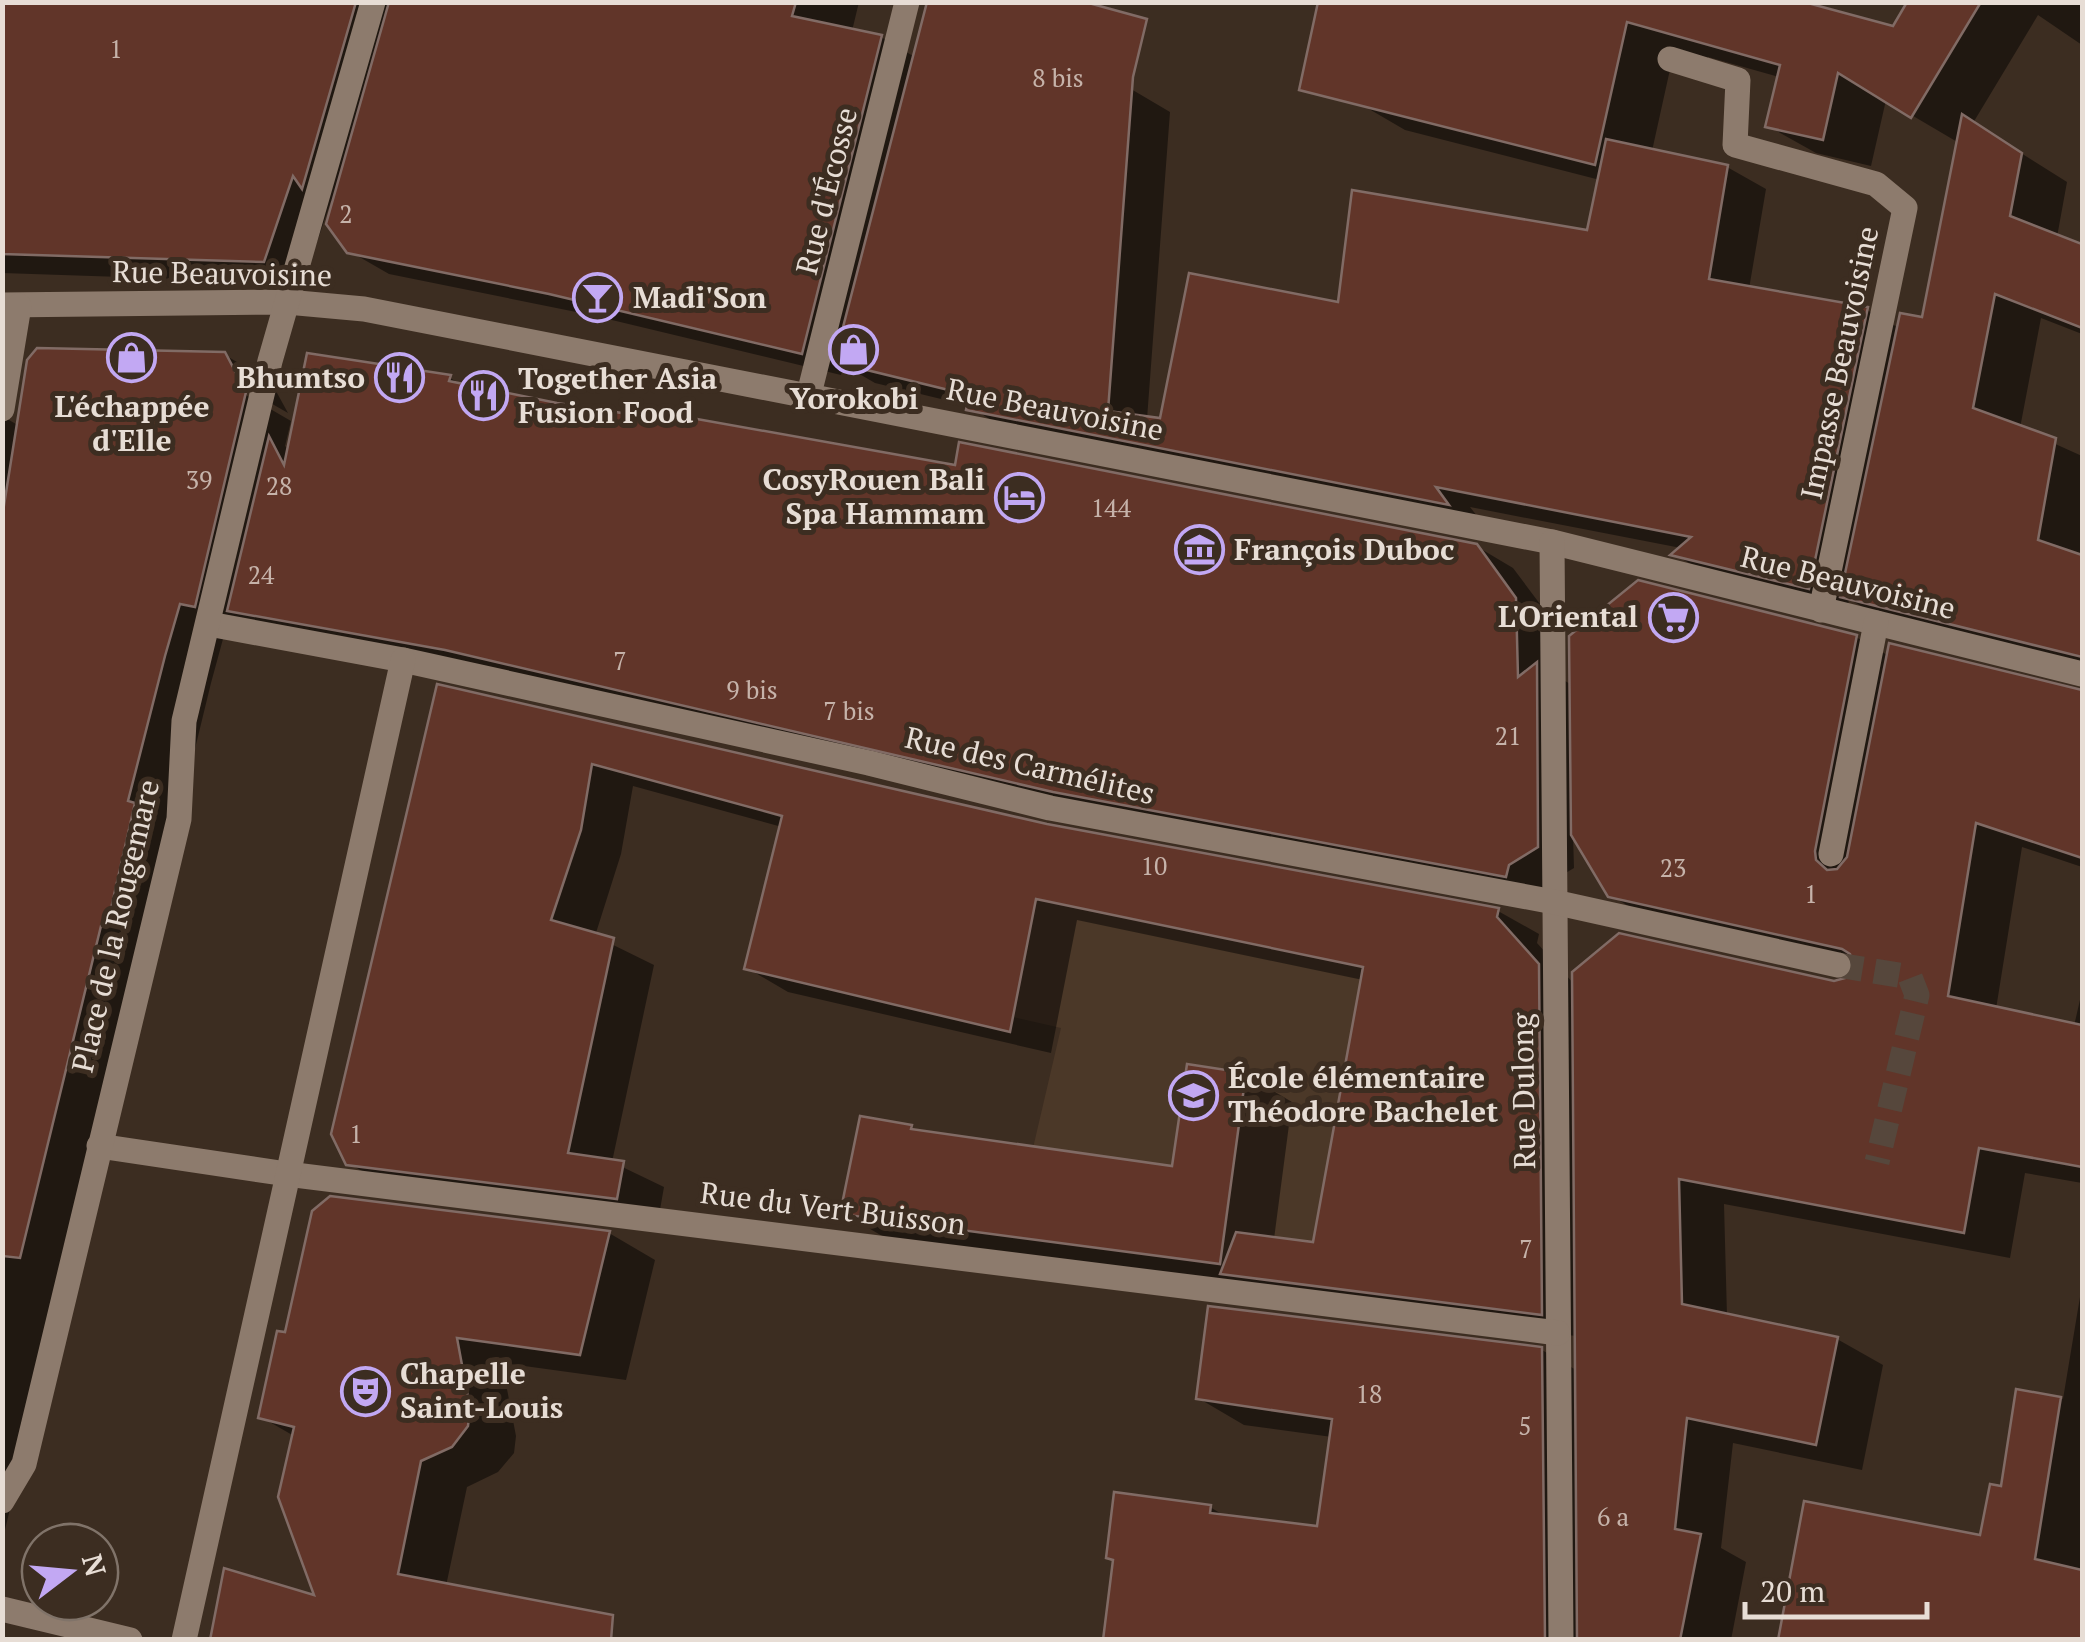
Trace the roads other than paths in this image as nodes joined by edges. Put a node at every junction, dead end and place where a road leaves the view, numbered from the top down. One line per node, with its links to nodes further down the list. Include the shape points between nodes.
1 (373, 2): 4 (street, Place de la Rougemare)
2 (907, 2): 6 (street, Rue d'Écosse)
3 (1670, 59): 9 (street, Impasse Beauvoisine, via 1738,80 1735,145 1876,184 1905,208)
4 (286, 302): 5 (street, Rue Beauvoisine); 6 (street, Rue Beauvoisine, via 364,309); 11 (street, Place de la Rougemare)
5 (11, 306): 7 (street)
6 (810, 394): 8 (street, Rue Beauvoisine)
7 (2, 408)
8 (1552, 542): 9 (street, Rue Beauvoisine); 15 (street, Rue Dulong)
9 (1821, 610): 10 (street, Rue Beauvoisine)
10 (1876, 623): 13 (street, Rue Beauvoisine); 14 (street)
11 (209, 624): 12 (street, Rue des Carmélites); 17 (street, Place de la Rougemare, via 184,721 179,819)
12 (403, 660): 15 (street, Rue des Carmélites, via 1050,808); 18 (street)
13 (2082, 674)
14 (1831, 854)
15 (1554, 902): 16 (street, Rue des Carmélites); 19 (street, Rue Dulong)
16 (1838, 964)
17 (99, 1146): 18 (street, Rue du Vert Buisson); 20 (street, Place de la Rougemare, via 24,1464)
18 (287, 1174): 19 (street, Rue du Vert Buisson); 23 (street)
19 (1558, 1333): 24 (street, Rue Dulong)
20 (2, 1500)
21 (2, 1609): 22 (street)
22 (130, 1640)
23 (184, 1640)
24 (1561, 1640)

